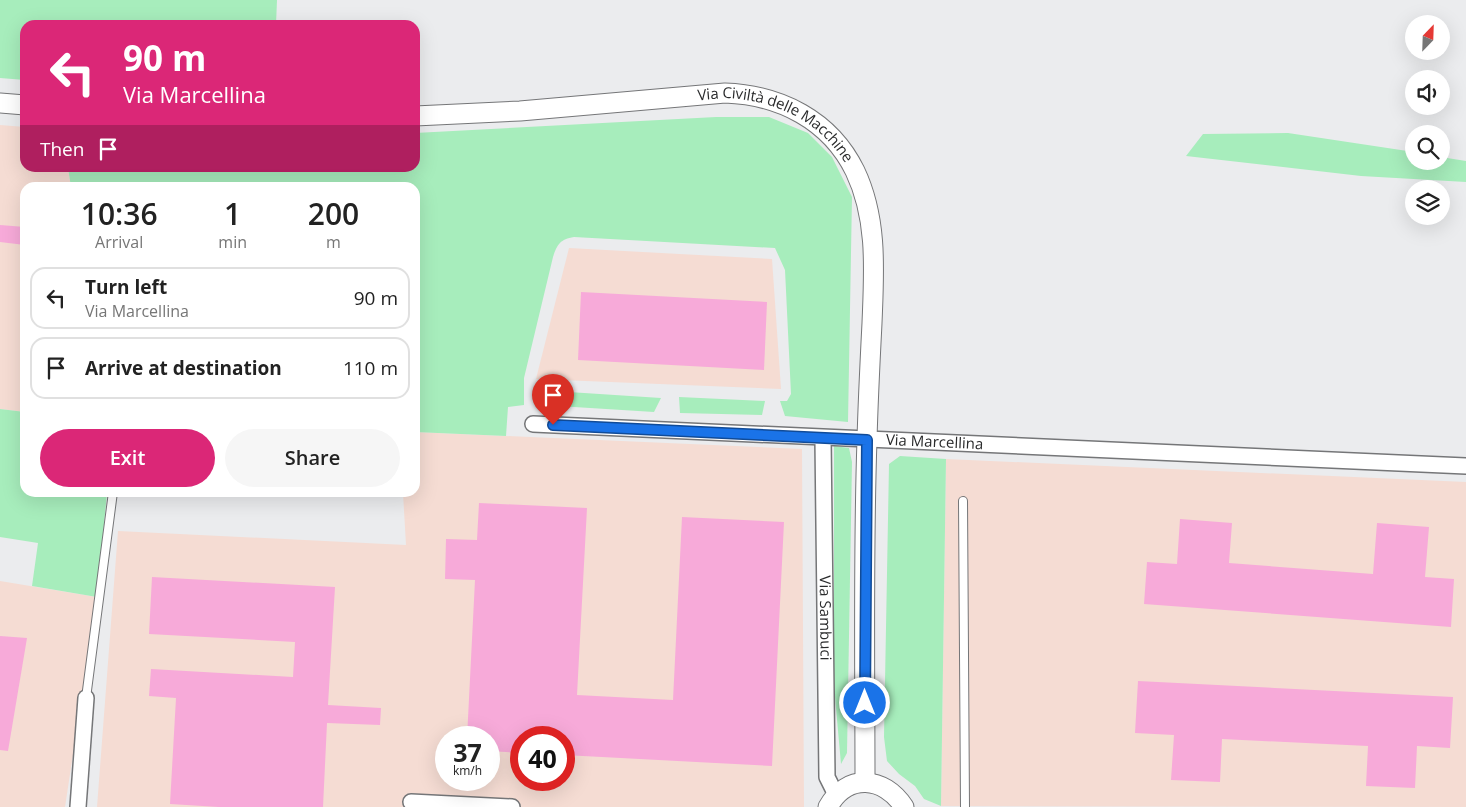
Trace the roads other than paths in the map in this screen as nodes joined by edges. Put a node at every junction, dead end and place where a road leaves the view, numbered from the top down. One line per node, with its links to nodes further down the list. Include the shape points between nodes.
1 (0, 103): 2 (street)
2 (20, 105)
3 (420, 116): 6 (street, Via Civiltà delle Macchine, via 520,111 725,93 772,100 811,118 834,139 851,163 870,216 874,272)
4 (533, 424): 5 (street, Via Marcellina)
5 (823, 439): 6 (street, Via Marcellina); 12 (street, Via Sambuci, via 827,776)
6 (867, 440): 7 (street, Via Marcellina); 11 (street)
7 (1466, 466)
8 (112, 497): 10 (lane)
9 (963, 501): 17 (lane)
10 (86, 698): 14 (street)
11 (865, 782): 12 (street, via 853,785); 16 (street, via 888,789)
12 (832, 801)
13 (411, 802): 15 (street)
14 (78, 807)
15 (512, 807)
16 (904, 807)
17 (965, 807)

